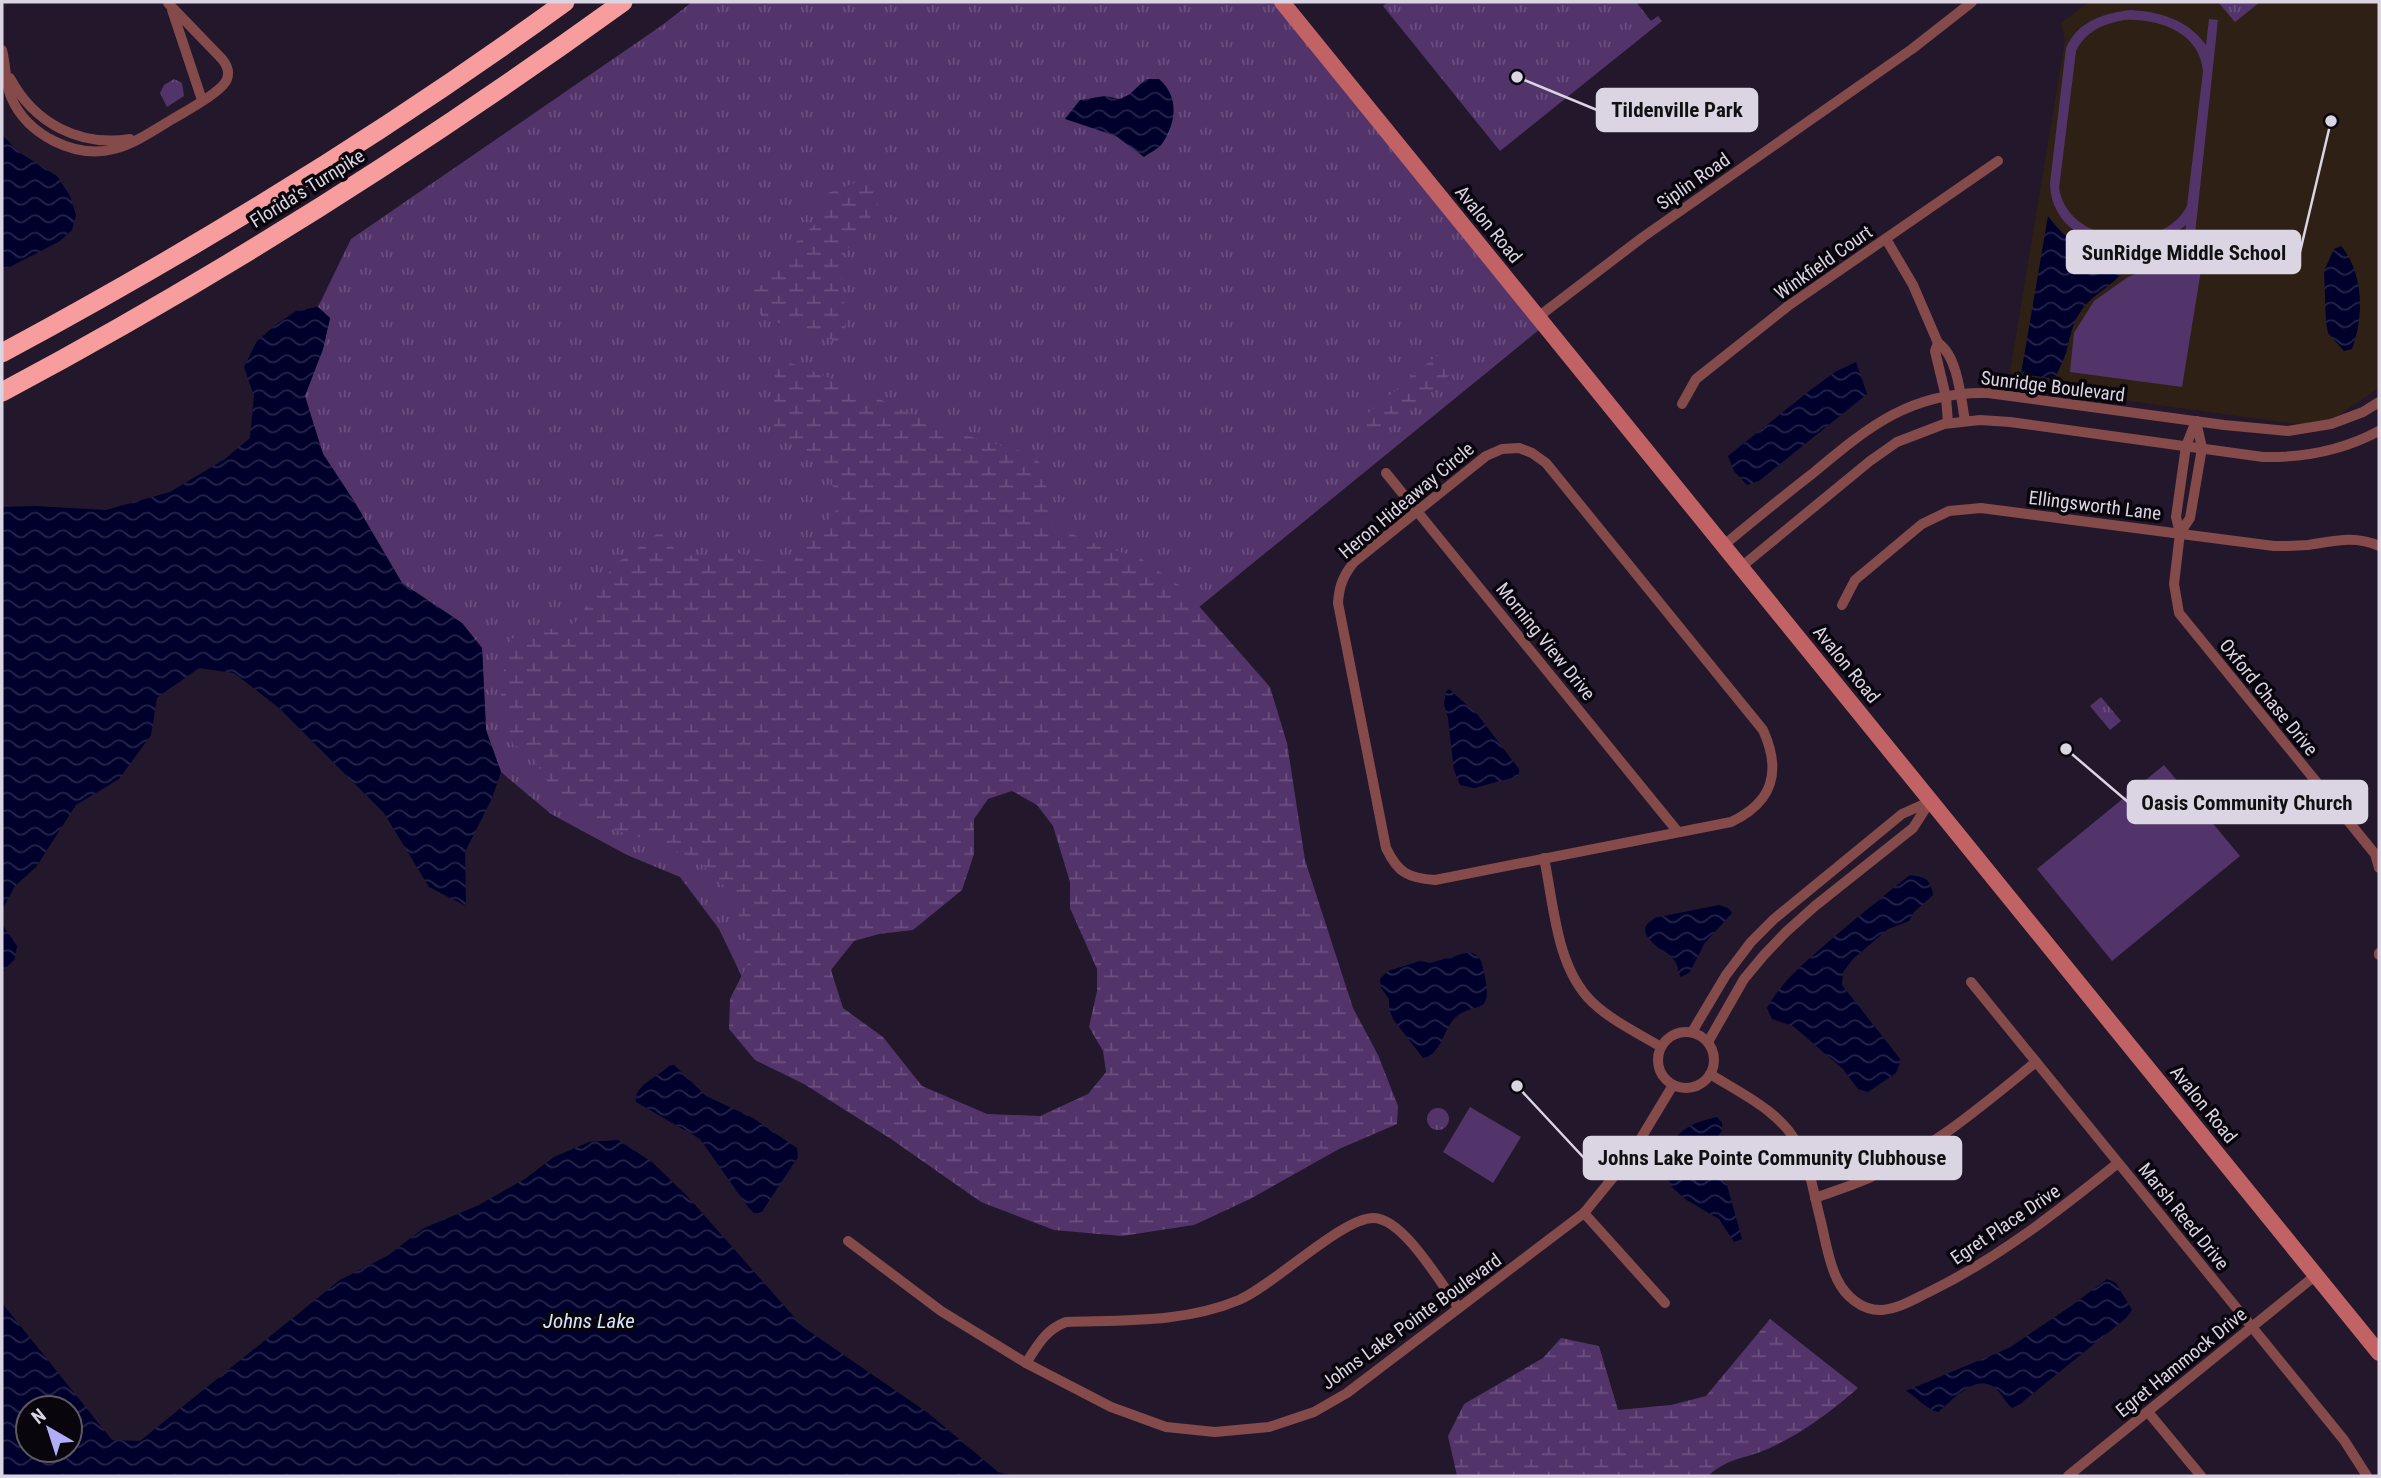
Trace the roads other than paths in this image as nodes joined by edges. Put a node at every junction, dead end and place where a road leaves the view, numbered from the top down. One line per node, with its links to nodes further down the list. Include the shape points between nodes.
1 (168, 2): 7 (street); 7 (street, via 228,68 222,87)
2 (565, 2): 12 (highway, Florida's Turnpike, via 403,115 149,271)
3 (624, 2): 13 (highway, Florida's Turnpike, via 288,228)
4 (1282, 2): 10 (main road, Avalon Road)
5 (1972, 2): 10 (street, Siplin Road, via 1912,50 1643,237)
6 (2, 50): 7 (street, via 6,69 21,96 38,114 58,128 91,139 140,138)
7 (202, 100)
8 (1998, 162): 9 (street, Winkfield Court)
9 (1886, 239): 11 (street, via 1913,285); 17 (street, Winkfield Court, via 1788,306 1697,377)
10 (1538, 317): 29 (main road, Avalon Road)
11 (1938, 343): 14 (street, via 1953,365); 15 (street, via 1935,351)
12 (2, 354)
13 (2, 392)
14 (1960, 394): 15 (street, Sunridge Boulevard); 18 (street); 19 (street, Sunridge Boulevard, via 2004,395)
15 (1946, 397): 20 (street); 29 (street, Sunridge Boulevard, via 1900,410 1865,430)
16 (2379, 402): 19 (street, Sunridge Boulevard, via 2347,419 2306,429)
17 (1682, 404)
18 (1965, 421): 20 (street); 22 (street, via 2010,422)
19 (2196, 421): 22 (street, Oxford Chase Drive); 23 (street, Oxford Chase Drive)
20 (1948, 423): 31 (street, via 1884,450)
21 (2379, 431): 23 (street, via 2333,451 2289,458)
22 (2186, 446): 23 (street); 25 (street, Oxford Chase Drive)
23 (2202, 448): 26 (street, Oxford Chase Drive)
24 (1386, 473): 27 (street, Morning View Drive)
25 (2180, 487): 26 (street); 28 (street, Oxford Chase Drive, via 2176,517)
26 (2195, 488): 28 (street, Oxford Chase Drive, via 2190,518)
27 (1417, 511): 34 (street, Morning View Drive); 34 (street, Heron Hideaway Circle, via 1486,456 1502,449 1519,448 1546,463 1763,730 1771,747 1772,782 1748,814 1731,822); 36 (street, Heron Hideaway Circle, via 1354,562 1339,587 1338,603 1386,848 1402,872 1417,879 1435,880)
28 (2180, 533): 30 (street, Ellingsworth Lane, via 2274,546 2340,539 2360,539); 32 (street, Ellingsworth Lane, via 1981,508 1949,511 1922,524 1855,580); 35 (street, Oxford Chase Drive, via 2174,584 2179,613)
29 (1724, 545): 31 (main road, Avalon Road)
30 (2379, 546)
31 (1741, 567): 33 (main road, Avalon Road)
32 (1842, 605)
33 (1931, 801): 38 (street, via 1902,814); 39 (street, via 1913,828); 51 (main road, Avalon Road)
34 (1678, 832): 36 (street, Heron Hideaway Circle)
35 (2377, 853): 37 (street, Oxford Chase Drive)
36 (1544, 858): 43 (street, via 1561,943 1577,984 1606,1014)
37 (2379, 868)
38 (1804, 893): 39 (street); 41 (street, via 1751,942)
39 (1815, 906): 42 (street, via 1744,979)
40 (1971, 982): 44 (street, Marsh Reed Drive)
41 (1692, 1032): 42 (street); 43 (street, via 1670,1037)
42 (1708, 1042): 45 (street, via 1714,1062)
43 (1661, 1047): 46 (street, via 1659,1068)
44 (2036, 1062): 47 (street, Marsh Reed Drive); 48 (street, via 1958,1126 1914,1154 1871,1177)
45 (1710, 1074): 46 (street, via 1696,1086); 48 (street, Egret Place Drive, via 1785,1126 1799,1145)
46 (1673, 1085): 49 (street, Johns Lake Pointe Boulevard, via 1629,1158)
47 (2118, 1163): 48 (street, Egret Place Drive, via 2046,1221 1969,1272 1899,1306 1880,1310 1861,1306 1836,1278); 54 (street, Marsh Reed Drive)
48 (1815, 1198)
49 (1584, 1213): 52 (street); 53 (street, Johns Lake Pointe Boulevard)
50 (848, 1241): 56 (street, Johns Lake Pointe Boulevard, via 942,1311)
51 (2316, 1275): 54 (street, Egret Hammock Drive); 55 (main road, Avalon Road)
52 (1665, 1303)
53 (1459, 1308): 56 (street, Johns Lake Pointe Boulevard, via 1347,1393 1314,1412 1269,1427 1215,1432 1166,1427 1111,1407); 56 (street, via 1404,1233 1392,1223 1374,1218 1343,1228 1239,1300 1172,1318 1066,1322 1042,1338)
54 (2252, 1327): 57 (street, Egret Hammock Drive); 60 (street, Marsh Reed Drive, via 2344,1440)
55 (2379, 1353)
56 (1026, 1363)
57 (2148, 1412): 58 (street, Egret Hammock Drive); 59 (street)
58 (2068, 1476)
59 (2201, 1476)
60 (2367, 1476)

